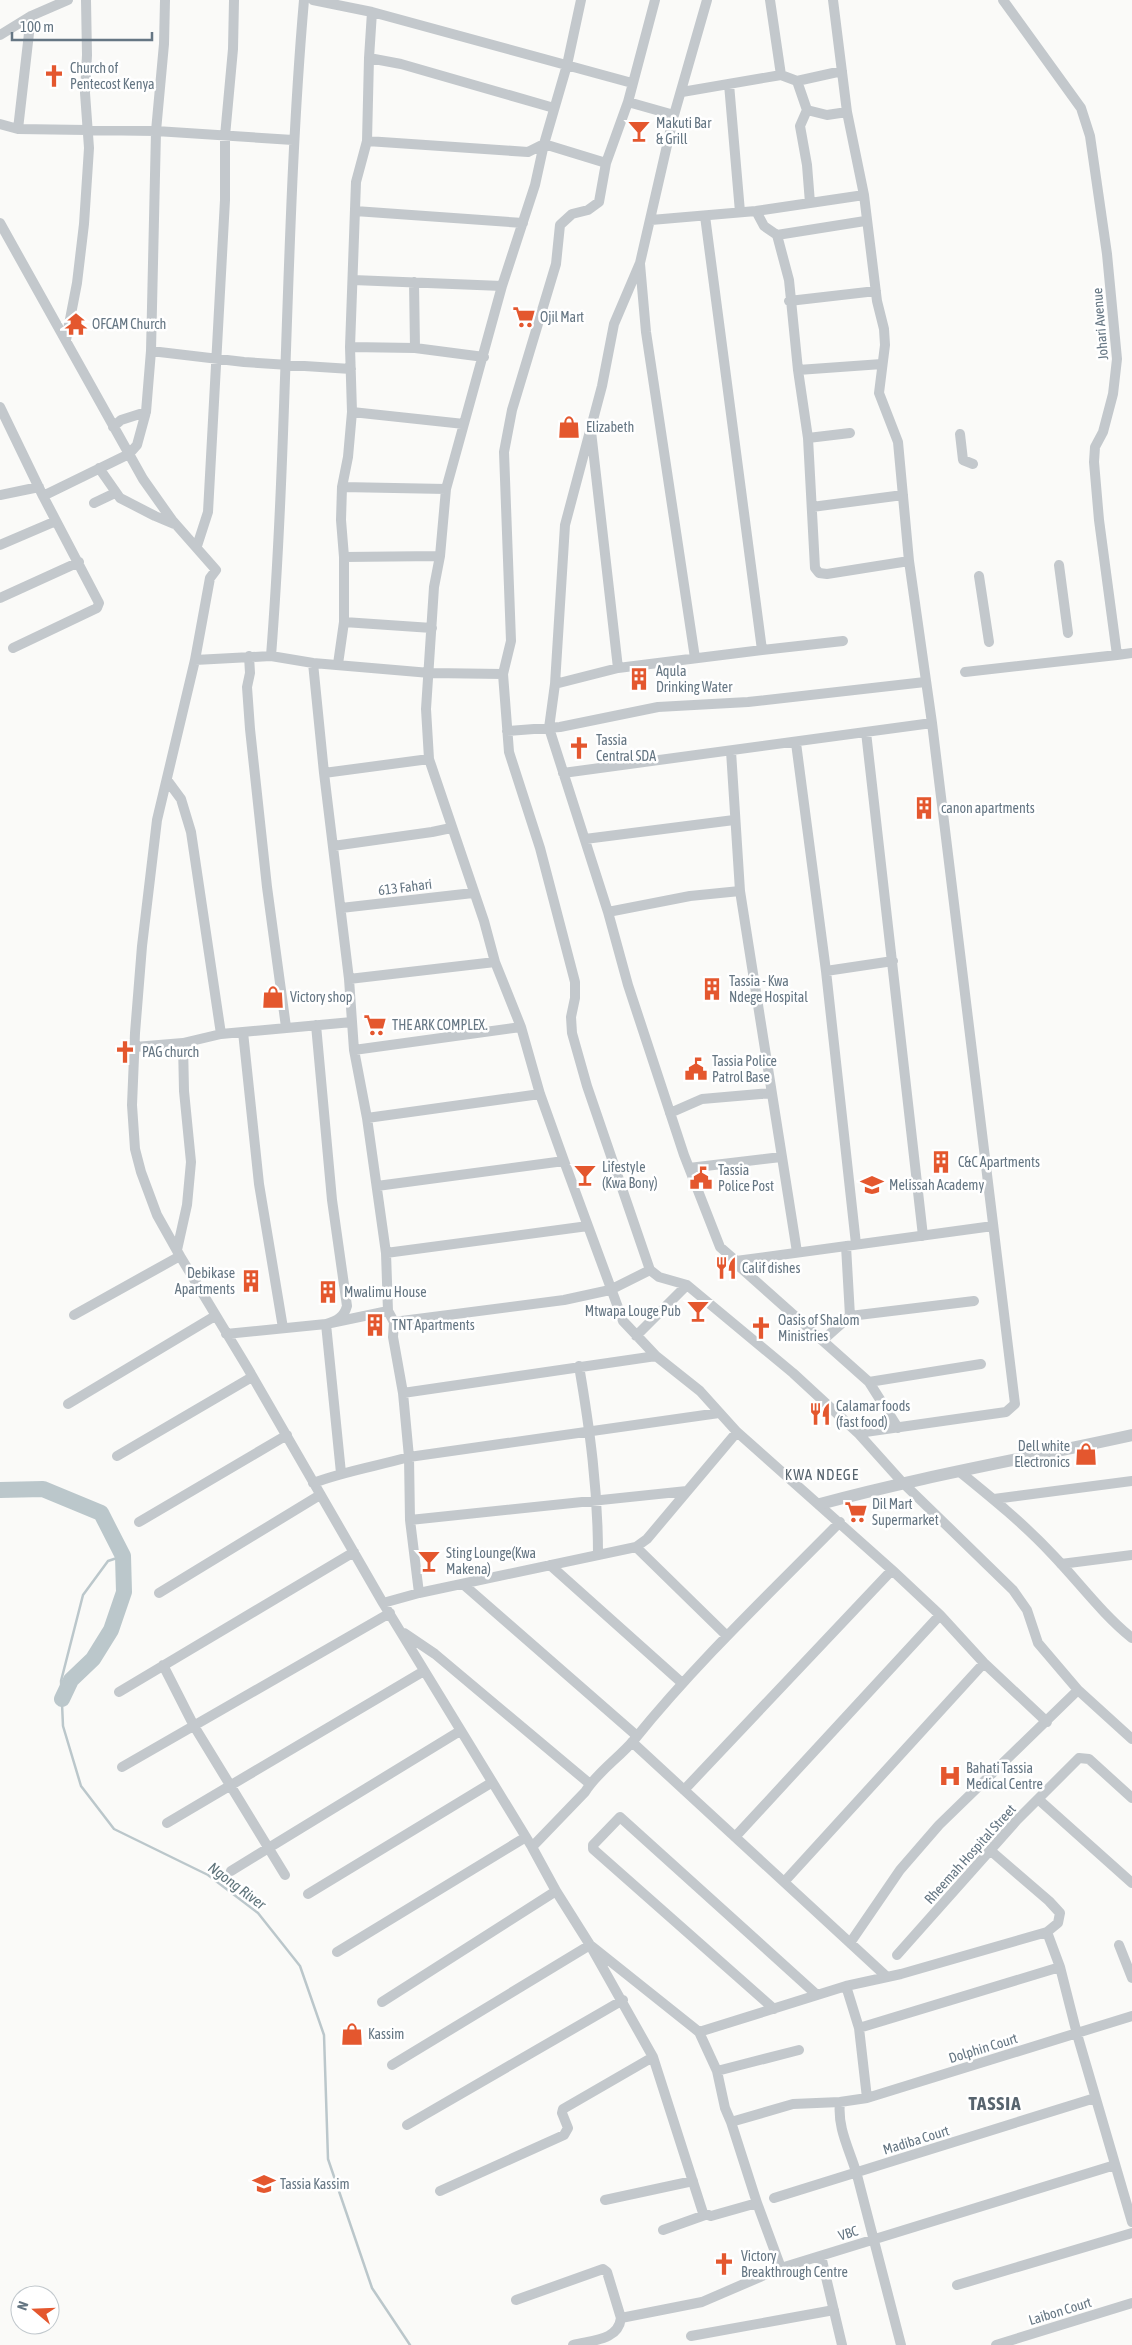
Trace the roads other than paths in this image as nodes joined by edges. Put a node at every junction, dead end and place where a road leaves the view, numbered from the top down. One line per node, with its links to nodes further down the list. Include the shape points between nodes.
1 (68, 0): 14 (street)
2 (86, 0): 31 (street, via 85,94)
3 (165, 0): 32 (street)
4 (234, 0): 33 (street)
5 (304, 0): 34 (street)
6 (313, 0): 13 (street)
7 (581, 0): 17 (street)
8 (654, 0): 21 (street)
9 (707, 0): 23 (street)
10 (770, 0): 19 (street)
11 (833, 0): 18 (street)
12 (1002, 0): 104 (street, Johari Avenue, via 1080,108 1090,136 1118,359 1113,394 1095,447 1094,462)
13 (372, 12): 16 (street); 17 (street)
14 (31, 16): 15 (street); 30 (street)
15 (0, 35)
16 (369, 58): 25 (street, via 410,66); 35 (street)
17 (567, 65): 21 (street); 25 (street)
18 (842, 72): 20 (street); 27 (street)
19 (781, 75): 20 (street); 22 (street)
20 (797, 81): 26 (street)
21 (632, 83): 24 (street)
22 (729, 84): 23 (street); 42 (street)
23 (682, 92): 28 (street)
24 (628, 102): 28 (street); 37 (street)
25 (554, 108): 36 (street)
26 (807, 110): 27 (street, via 827,115); 39 (street, via 800,126)
27 (847, 112): 38 (street)
28 (674, 115): 44 (street)
29 (0, 124): 30 (street)
30 (18, 129): 31 (street)
31 (89, 129): 32 (street); 55 (street, via 84,224)
32 (156, 131): 33 (street); 58 (street)
33 (225, 136): 34 (street); 60 (street)
34 (293, 140): 61 (street)
35 (368, 141): 36 (street, via 528,152); 40 (street, via 356,182)
36 (544, 144): 37 (street); 47 (street)
37 (606, 163): 114 (street, via 598,202 588,210 572,214 560,225 556,264 512,410 504,452 510,641)
38 (864, 195): 39 (street); 45 (street)
39 (810, 203): 41 (street)
40 (355, 210): 47 (street); 50 (street)
41 (756, 211): 42 (street); 48 (street, via 764,226)
42 (740, 212): 43 (street)
43 (705, 216): 44 (street); 102 (street)
44 (651, 220): 49 (street)
45 (865, 221): 48 (street); 53 (street)
46 (0, 223): 55 (street)
47 (523, 223): 52 (street)
48 (777, 235): 54 (street, via 789,280)
49 (640, 263): 69 (street, via 614,324); 107 (street, via 646,332)
50 (353, 280): 51 (street); 56 (street)
51 (414, 282): 52 (street); 57 (street)
52 (502, 286): 59 (street)
53 (876, 291): 54 (street); 62 (street, via 885,345)
54 (790, 301): 64 (street)
55 (66, 340): 70 (street)
56 (350, 347): 57 (street); 63 (street)
57 (415, 348): 59 (street)
58 (151, 351): 60 (street); 66 (street)
59 (484, 357): 68 (street)
60 (217, 358): 61 (street); 88 (street, via 208,512)
61 (285, 364): 63 (street); 106 (street)
62 (882, 364): 64 (street); 81 (street, via 879,393 898,442)
63 (351, 368): 67 (street)
64 (798, 370): 73 (street)
65 (0, 407): 79 (street)
66 (146, 412): 70 (street, via 121,420); 74 (street, via 137,444)
67 (352, 412): 68 (street); 77 (street)
68 (464, 424): 78 (street)
69 (591, 426): 111 (street); 116 (street, via 565,525)
70 (112, 427): 74 (street)
71 (850, 433): 73 (street)
72 (960, 434): 75 (street, via 963,460)
73 (808, 438): 84 (street)
74 (128, 454): 76 (street); 86 (street)
75 (973, 464)
76 (99, 468): 79 (street); 80 (street)
77 (342, 487): 78 (street); 90 (street)
78 (446, 489): 89 (street)
79 (40, 491): 82 (street); 85 (street)
80 (115, 494): 83 (street); 86 (street)
81 (904, 494): 84 (street); 91 (street)
82 (0, 495)
83 (94, 503)
84 (812, 507): 91 (street, via 815,568 819,573)
85 (56, 521): 87 (street); 92 (street)
86 (175, 524): 88 (street)
87 (0, 545)
88 (197, 546): 108 (street, via 216,570 210,578)
89 (440, 556): 90 (street); 97 (street, via 434,587)
90 (344, 557): 96 (street)
91 (909, 561): 115 (street)
92 (79, 562): 95 (street); 101 (street, via 100,602 99,606)
93 (1060, 565): 98 (street)
94 (979, 576): 100 (street)
95 (0, 598)
96 (344, 622): 97 (street); 110 (street)
97 (432, 628): 113 (street)
98 (1068, 633)
99 (843, 641): 102 (street)
100 (989, 642)
101 (12, 648)
102 (762, 650): 107 (street)
103 (1132, 653): 104 (street)
104 (1117, 655): 112 (street)
105 (249, 656): 106 (street); 108 (street); 141 (street, via 250,729)
106 (270, 656): 109 (street)
107 (695, 658): 111 (street)
108 (195, 660): 126 (street)
109 (313, 663): 110 (street); 124 (street)
110 (338, 664): 113 (street)
111 (618, 668): 116 (street)
112 (965, 672)
113 (430, 673): 114 (street); 123 (street, via 426,709)
114 (503, 674): 119 (street)
115 (925, 682): 117 (street); 118 (street, via 748,702 658,707)
116 (556, 684): 118 (street)
117 (932, 724): 120 (street); 157 (street)
118 (550, 728): 119 (street); 125 (street)
119 (507, 731): 165 (street, via 514,769 540,848 575,982 572,1032 587,1086)
120 (866, 732): 121 (street); 135 (street)
121 (796, 743): 122 (street); 137 (street)
122 (731, 750): 125 (street); 127 (street)
123 (429, 759): 124 (street); 128 (street)
124 (324, 772): 130 (street)
125 (563, 773): 129 (street)
126 (166, 780): 144 (street, via 181,799 191,832); 146 (street, via 149,883)
127 (734, 820): 129 (street); 131 (street)
128 (451, 828): 130 (street); 132 (street)
129 (585, 839): 134 (street)
130 (333, 846): 133 (street)
131 (740, 891): 134 (street, via 690,896); 148 (street)
132 (473, 893): 133 (street, 613 Fahari); 136 (street)
133 (341, 908): 138 (street)
134 (608, 912): 150 (street)
135 (893, 961): 137 (street); 158 (street)
136 (495, 962): 138 (street); 142 (street)
137 (826, 971): 159 (street)
138 (349, 979): 139 (street)
139 (352, 1022): 140 (street); 147 (street)
140 (316, 1025): 141 (street); 174 (street, via 332,1200 348,1301 345,1313)
141 (286, 1026): 143 (street)
142 (521, 1027): 147 (street); 149 (street)
143 (243, 1032): 144 (street); 175 (street, via 258,1184)
144 (221, 1034): 145 (street)
145 (184, 1043): 146 (street); 163 (street, via 184,1091 191,1162)
146 (135, 1047): 163 (street, via 132,1105 135,1149 157,1215)
147 (354, 1050): 151 (street)
148 (771, 1093): 150 (street, via 702,1100); 152 (street)
149 (540, 1094): 151 (street); 153 (street)
150 (670, 1113): 154 (street)
151 (367, 1118): 155 (street)
152 (781, 1157): 154 (street); 162 (street)
153 (564, 1161): 155 (street); 156 (street)
154 (690, 1168): 164 (street, via 720,1247)
155 (377, 1186): 161 (street)
156 (588, 1226): 161 (street); 167 (street)
157 (993, 1226): 158 (street); 187 (street, via 1015,1404 1006,1412)
158 (923, 1236): 159 (street)
159 (856, 1244): 160 (street)
160 (846, 1246): 162 (street); 172 (street)
161 (386, 1252): 169 (street)
162 (796, 1252): 164 (street)
163 (179, 1253): 170 (street); 171 (street)
164 (736, 1261): 178 (street)
165 (650, 1270): 166 (street, via 659,1277); 167 (street)
166 (687, 1285): 177 (street); 190 (street)
167 (610, 1290): 173 (street, via 564,1300); 177 (street, via 623,1321)
168 (974, 1301): 172 (street)
169 (388, 1311): 173 (street); 174 (street)
170 (74, 1315)
171 (215, 1316): 176 (street); 185 (street)
172 (850, 1316): 178 (street)
173 (394, 1322): 184 (street, via 393,1337)
174 (326, 1324): 175 (street); 195 (street)
175 (283, 1328): 176 (street)
176 (226, 1334): 182 (street)
177 (636, 1336): 179 (street)
178 (823, 1340): 183 (street)
179 (656, 1356): 181 (street); 186 (street, via 700,1391)
180 (981, 1364): 183 (street)
181 (579, 1366): 184 (street); 188 (street)
182 (252, 1377): 191 (street); 193 (street)
183 (869, 1382): 187 (street)
184 (404, 1393): 194 (street)
185 (68, 1404)
186 (719, 1413): 188 (street); 189 (street)
187 (898, 1428): 190 (street)
188 (590, 1431): 194 (street); 203 (street)
189 (737, 1432): 200 (street); 204 (street)
190 (858, 1433): 199 (street)
191 (286, 1435): 198 (street); 206 (street)
192 (1132, 1435): 196 (street)
193 (117, 1456)
194 (410, 1456): 195 (street, via 375,1467); 205 (street)
195 (341, 1472): 198 (street)
196 (960, 1472): 199 (street); 202 (street)
197 (1132, 1481): 202 (street)
198 (313, 1482): 201 (street)
199 (902, 1482): 204 (street); 230 (street, via 1013,1590 1027,1610 1038,1643)
200 (686, 1492): 203 (street); 208 (street, via 647,1540)
201 (320, 1495): 209 (street); 216 (street)
202 (994, 1499): 212 (street)
203 (598, 1502): 205 (street); 210 (street)
204 (820, 1504): 207 (street)
205 (410, 1520): 217 (street)
206 (139, 1522)
207 (840, 1522): 214 (street); 224 (street)
208 (636, 1547): 210 (street); 224 (street)
209 (354, 1552): 218 (street); 227 (street)
210 (598, 1555): 213 (street)
211 (1132, 1555): 212 (street)
212 (1061, 1564): 222 (street)
213 (550, 1565): 215 (street); 229 (street)
214 (892, 1570): 220 (street); 241 (street)
215 (464, 1585): 217 (street); 236 (street)
216 (159, 1593)
217 (419, 1593): 218 (street)
218 (384, 1603): 219 (street)
219 (390, 1613): 223 (street); 233 (street)
220 (940, 1615): 226 (street); 245 (street)
221 (1132, 1624): 222 (street)
222 (1118, 1627): 225 (street)
223 (403, 1633): 228 (street); 239 (street, via 435,1654)
224 (727, 1636): 229 (street)
225 (1132, 1638)
226 (984, 1663): 232 (street); 252 (street)
227 (164, 1665): 231 (street); 233 (street)
228 (424, 1671): 234 (street); 240 (street)
229 (682, 1683): 236 (street)
230 (1078, 1690): 232 (street); 235 (street)
231 (119, 1692)
232 (1047, 1722): 257 (street, via 939,1825 900,1870)
233 (194, 1726): 237 (street); 240 (street)
234 (460, 1731): 238 (street); 248 (street)
235 (1132, 1738)
236 (635, 1739): 239 (street); 241 (street)
237 (122, 1767)
238 (491, 1783): 246 (street); 255 (street)
239 (590, 1784): 247 (street)
240 (230, 1786): 244 (street); 248 (street)
241 (684, 1790): 245 (street)
242 (1132, 1798): 243 (street, Rheemah Hospital Street, via 1089,1759 1082,1757)
243 (1038, 1799): 249 (street, Rheemah Hospital Street); 253 (street)
244 (166, 1823)
245 (735, 1837): 252 (street)
246 (526, 1838): 247 (street); 260 (street)
247 (532, 1847): 254 (street)
248 (268, 1848): 250 (street); 251 (street)
249 (991, 1852): 256 (street, via 1060,1913 1058,1923); 261 (street, Rheemah Hospital Street)
250 (231, 1871)
251 (285, 1875)
252 (784, 1882): 257 (street)
253 (1132, 1883)
254 (556, 1891): 259 (street); 268 (street)
255 (308, 1894)
256 (1047, 1932): 262 (street); 263 (street)
257 (850, 1943): 263 (street)
258 (1119, 1944): 264 (street)
259 (590, 1945): 267 (street); 272 (street); 276 (street)
260 (337, 1952)
261 (898, 1955)
262 (1060, 1967): 271 (street); 273 (street)
263 (887, 1977): 265 (street)
264 (1132, 1978)
265 (846, 1986): 266 (street); 271 (street)
266 (817, 1995): 269 (street); 269 (street, via 620,1818 593,1845 593,1849)
267 (623, 2000): 275 (street); 282 (street)
268 (382, 2002)
269 (774, 2009): 272 (street)
270 (1132, 2016): 273 (street, Dolphin Court)
271 (859, 2028): 278 (street)
272 (699, 2032): 277 (street)
273 (1077, 2034): 278 (street, Dolphin Court); 279 (street)
274 (799, 2050): 277 (street)
275 (654, 2057): 285 (street); 286 (street, via 563,2110 568,2128 564,2135)
276 (392, 2065)
277 (717, 2071): 281 (street)
278 (867, 2098): 280 (street, Dolphin Court)
279 (1096, 2098): 283 (street); 284 (street, Madiba Court)
280 (840, 2102): 281 (street, Dolphin Court, via 793,2104); 284 (street, via 841,2129)
281 (731, 2122): 289 (street)
282 (407, 2125)
283 (1115, 2165): 291 (street); 294 (street, VBC)
284 (857, 2173): 287 (street, Madiba Court); 294 (street)
285 (693, 2181): 288 (street); 290 (street)
286 (440, 2191)
287 (774, 2198)
288 (606, 2200)
289 (757, 2203): 290 (street); 296 (street)
290 (705, 2215): 292 (street)
291 (1132, 2222)
292 (662, 2230)
293 (1132, 2233): 297 (street)
294 (872, 2239): 295 (street, VBC); 305 (street)
295 (821, 2256): 296 (street, VBC); 300 (street)
296 (781, 2268): 301 (street, VBC, via 702,2302)
297 (957, 2285)
298 (516, 2300): 301 (street, via 603,2269 607,2272)
299 (1132, 2303): 306 (street, Laibon Court)
300 (834, 2310): 302 (street); 304 (street)
301 (621, 2318): 303 (street, via 620,2326 611,2336)
302 (691, 2336)
303 (573, 2345)
304 (842, 2345)
305 (901, 2345)
306 (996, 2345)

